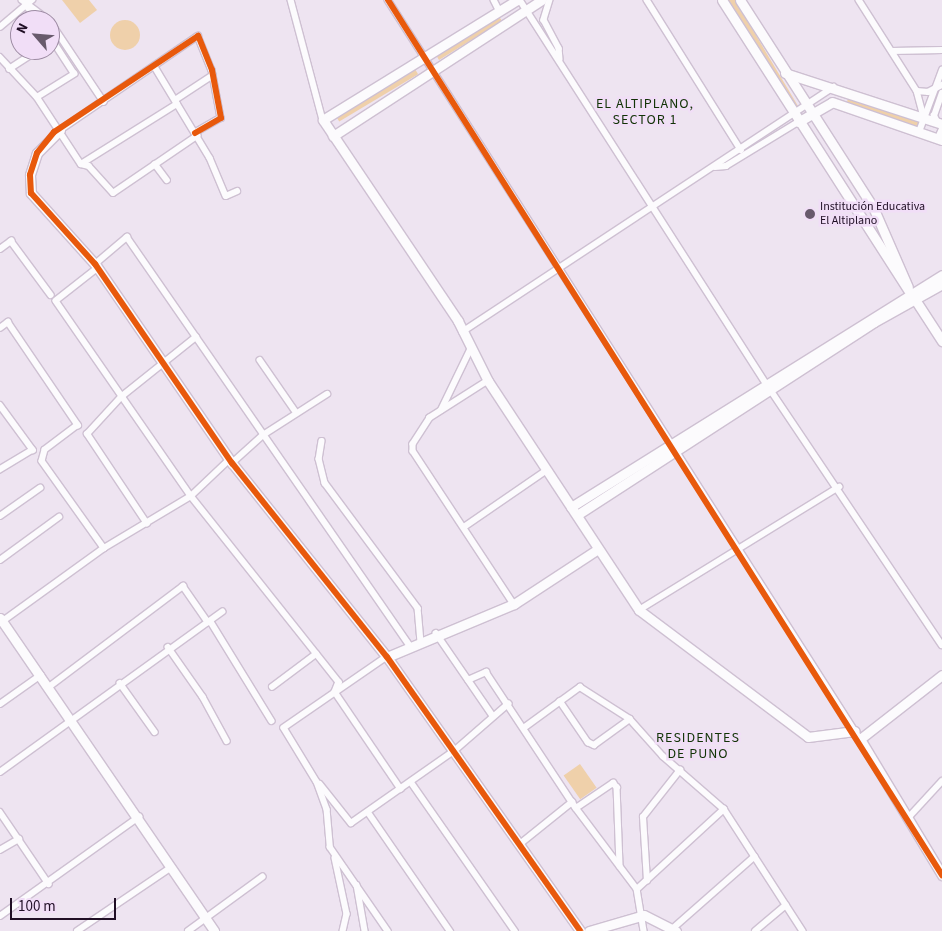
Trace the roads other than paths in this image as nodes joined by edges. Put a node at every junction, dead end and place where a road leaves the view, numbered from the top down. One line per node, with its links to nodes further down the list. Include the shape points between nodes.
1 (32, 0): 11 (street)
2 (291, 0): 43 (street)
3 (388, 0): 20 (street)
4 (519, 0): 12 (street); 14 (street)
5 (542, 0): 14 (street)
6 (550, 0): 23 (street, via 544,20 560,48)
7 (646, 0): 50 (street)
8 (722, 0): 42 (street)
9 (740, 0): 28 (street)
10 (859, 0): 18 (street)
11 (24, 3): 13 (street); 15 (street)
12 (496, 4): 20 (street)
13 (40, 10)
14 (527, 11): 23 (street); 27 (street)
15 (0, 27)
16 (60, 36): 37 (street)
17 (942, 50): 18 (street)
18 (892, 51): 33 (street)
19 (60, 53): 36 (street, via 74,74)
20 (423, 55): 27 (street); 43 (street)
21 (0, 57): 25 (street)
22 (24, 60): 25 (street)
23 (561, 62): 56 (street)
24 (156, 67): 29 (street, via 198,36); 37 (street); 38 (street)
25 (9, 70): 36 (street)
26 (942, 70): 32 (street)
27 (433, 71): 48 (street); 59 (street)
28 (785, 73): 31 (street); 40 (street)
29 (213, 75): 38 (street); 47 (street, via 221,118)
30 (942, 85): 32 (street)
31 (835, 87): 34 (street); 40 (street)
32 (935, 89): 33 (street); 41 (street)
33 (917, 91): 41 (street)
34 (850, 92): 39 (street); 41 (street)
35 (942, 93): 44 (street, via 934,116)
36 (38, 97): 45 (street)
37 (104, 102): 45 (street)
38 (176, 102): 47 (street); 51 (street)
39 (839, 104): 40 (street, via 829,102); 46 (street)
40 (810, 110): 42 (street); 63 (street, via 873,207)
41 (924, 118): 44 (street); 46 (street)
42 (798, 119): 50 (street); 53 (street, via 726,166); 63 (street)
43 (323, 120): 48 (street)
44 (940, 125): 49 (street)
45 (60, 130): 51 (street); 58 (street, via 37,153 29,184 31,193)
46 (919, 132): 49 (street)
47 (196, 135): 52 (street); 55 (street, via 226,196)
48 (333, 136): 65 (street)
49 (940, 139)
50 (741, 150): 53 (street)
51 (82, 164): 52 (street, via 89,166 113,193)
52 (155, 164): 54 (street)
53 (713, 167): 56 (street)
54 (167, 180)
55 (237, 191)
56 (654, 205): 59 (street); 72 (street)
57 (0, 249): 62 (street, via 10,241)
58 (96, 266): 66 (street, via 127,237); 70 (street); 74 (street, via 56,301)
59 (559, 267): 65 (street); 80 (street)
60 (942, 275): 63 (street)
61 (942, 284): 63 (street)
62 (52, 295)
63 (912, 295): 67 (street); 72 (street)
64 (0, 328): 93 (street, via 8,322 78,425 44,450 42,461)
65 (462, 332): 68 (street)
66 (196, 336): 70 (street); 78 (street)
67 (942, 341)
68 (471, 348): 71 (street); 77 (street)
69 (260, 360): 76 (street)
70 (164, 365): 74 (street); 81 (street)
71 (488, 381): 77 (street); 83 (street)
72 (771, 389): 80 (street); 84 (street)
73 (327, 394): 76 (street)
74 (121, 397): 86 (street); 91 (street, via 87,434)
75 (0, 405): 82 (street, via 33,450)
76 (296, 412): 78 (street)
77 (440, 412): 92 (street, via 420,432 413,451)
78 (263, 435): 81 (street); 104 (street)
79 (322, 441): 103 (street, via 319,459 325,484 418,608)
80 (675, 450): 87 (street); 88 (street); 95 (street)
81 (231, 461): 86 (street); 108 (street)
82 (0, 470)
83 (547, 470): 87 (street); 92 (street)
84 (839, 487): 95 (street); 105 (street)
85 (40, 488): 89 (street)
86 (191, 496): 91 (street); 107 (street)
87 (571, 507): 88 (street)
88 (577, 515): 94 (street)
89 (0, 516)
90 (59, 517): 96 (street)
91 (147, 524): 93 (street)
92 (464, 527): 97 (street)
93 (104, 548): 100 (street)
94 (598, 549): 97 (street); 98 (street)
95 (738, 551): 98 (street); 124 (street)
96 (0, 560)
97 (514, 604): 102 (street)
98 (638, 610): 124 (street, via 808,737)
99 (222, 612): 101 (street)
100 (1, 621): 109 (street)
101 (210, 622): 106 (street); 113 (street, via 183,586); 122 (street)
102 (436, 633): 103 (street); 111 (street)
103 (421, 640): 104 (street)
104 (409, 644): 108 (street)
105 (942, 645)
106 (168, 647): 112 (street); 127 (street, via 203,697)
107 (316, 654): 114 (street); 115 (street, via 339,682)
108 (387, 657): 115 (street); 128 (street)
109 (41, 675): 113 (street); 117 (street)
110 (942, 675): 126 (street)
111 (468, 680): 118 (street, via 486,672); 119 (street)
112 (120, 683): 120 (street); 125 (street)
113 (49, 687): 120 (street)
114 (272, 687)
115 (335, 692): 132 (street, via 284,728); 134 (street)
116 (560, 701): 121 (street, via 580,687); 121 (street, via 588,742 594,744); 123 (street)
117 (0, 704)
118 (508, 704): 119 (street); 123 (street)
119 (493, 716): 128 (street)
120 (72, 718): 130 (street); 140 (street)
121 (630, 719): 129 (street)
122 (272, 721)
123 (524, 727): 135 (street)
124 (855, 731): 126 (street)
125 (154, 732)
126 (860, 740): 141 (street)
127 (227, 741)
128 (454, 751): 133 (street); 143 (street)
129 (680, 770): 137 (street); 151 (street, via 643,817)
130 (0, 772)
131 (942, 781): 141 (street)
132 (317, 782): 139 (street, via 351,823); 145 (street)
133 (411, 782): 134 (street); 167 (street)
134 (401, 788): 139 (street)
135 (572, 802): 136 (street); 143 (street)
136 (576, 808): 147 (street); 147 (street, via 612,783 617,787)
137 (724, 809): 146 (street); 151 (street)
138 (0, 812): 142 (street)
139 (368, 812): 166 (street)
140 (139, 817): 148 (street); 152 (street)
141 (908, 818): 149 (street)
142 (19, 839): 144 (street); 152 (street)
143 (520, 844): 168 (street)
144 (0, 850)
145 (335, 856): 153 (street); 163 (street, via 347,914)
146 (754, 857): 155 (street); 159 (street)
147 (620, 866): 154 (street)
148 (169, 869): 158 (street); 160 (street)
149 (942, 875)
150 (262, 877): 158 (street)
151 (647, 881): 154 (street)
152 (49, 884): 157 (street)
153 (357, 885): 164 (street); 165 (street)
154 (637, 889): 156 (street)
155 (786, 905): 171 (street); 172 (street)
156 (644, 915): 159 (street); 169 (street); 170 (street)
157 (0, 916)
158 (205, 919): 161 (street); 162 (street)
159 (672, 930)
160 (81, 931)
161 (188, 931)
162 (214, 931)
163 (343, 931)
164 (365, 931)
165 (388, 931)
166 (450, 931)
167 (515, 931)
168 (580, 931)
169 (589, 931)
170 (644, 931)
171 (755, 931)
172 (803, 931)

